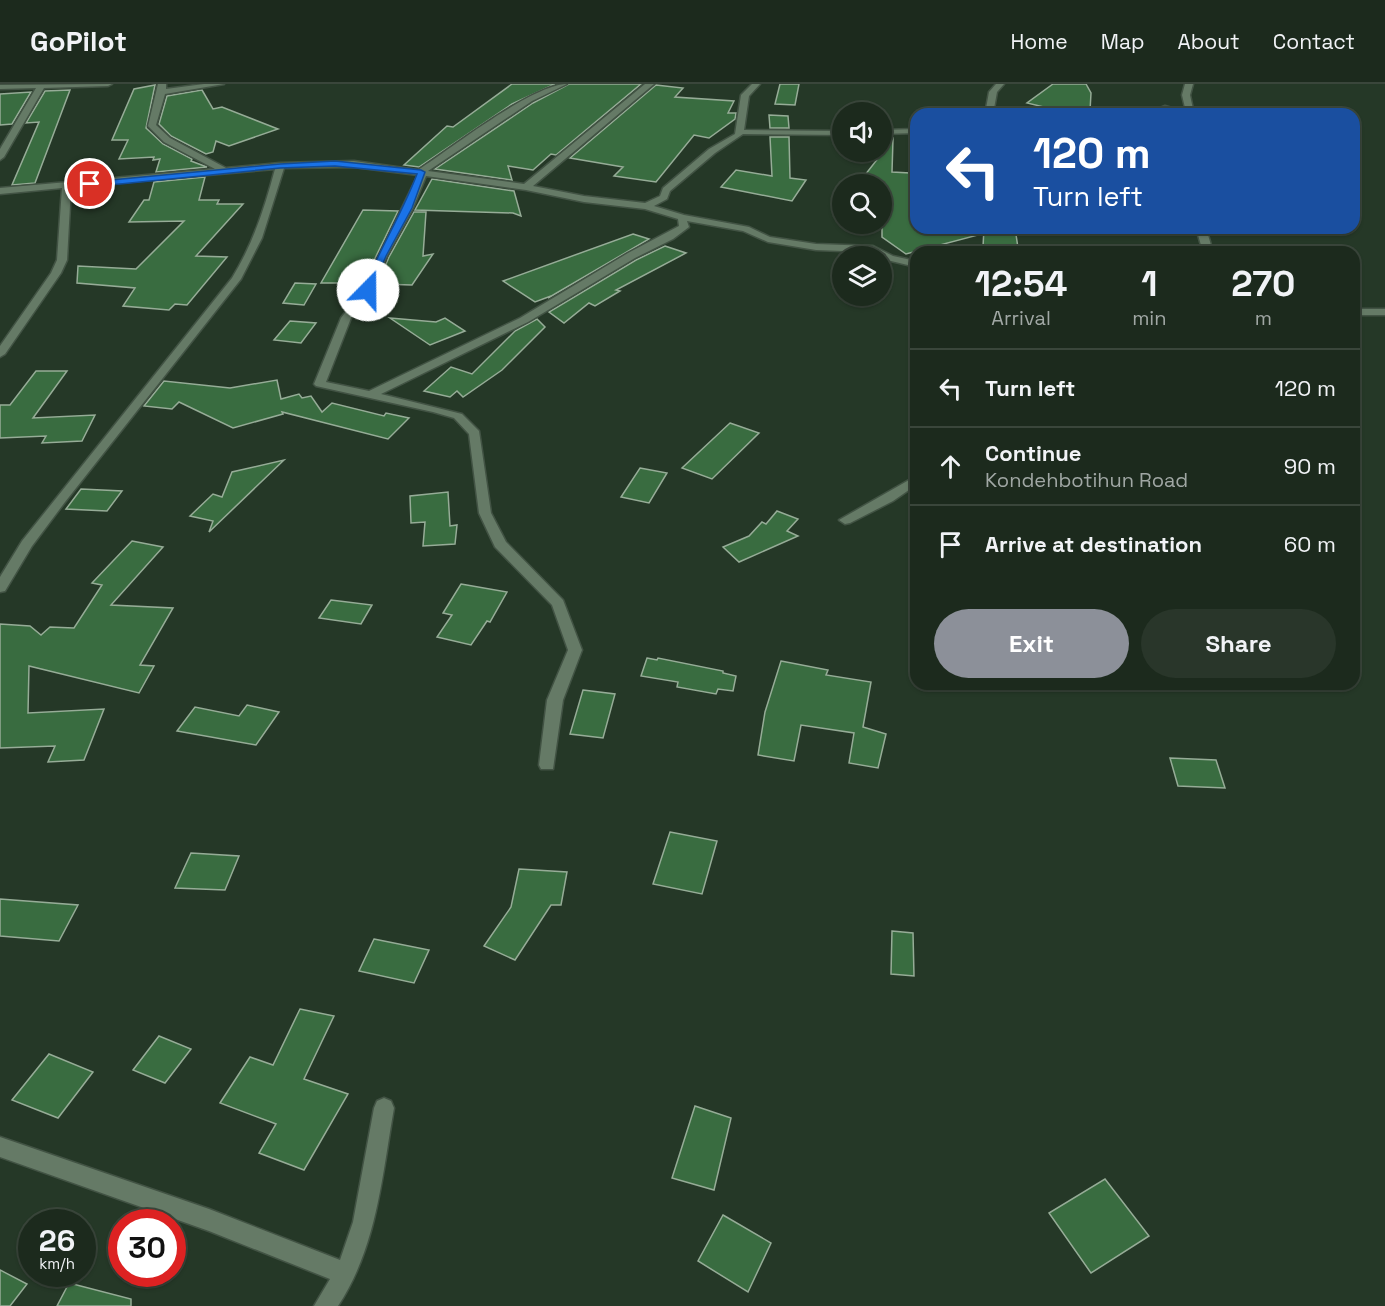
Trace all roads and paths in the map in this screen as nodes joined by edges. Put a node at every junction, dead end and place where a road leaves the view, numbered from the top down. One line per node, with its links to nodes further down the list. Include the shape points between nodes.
1 (108, 84): 8 (street)
2 (220, 84): 10 (street)
3 (563, 84): 20 (street, via 529,99)
4 (650, 84): 22 (street)
5 (756, 84): 13 (street, via 745,95)
6 (1000, 84): 11 (street, via 993,92)
7 (1189, 84): 12 (street)
8 (42, 85): 9 (street); 17 (street)
9 (0, 87)
10 (163, 88): 19 (street, via 152,121 157,133)
11 (990, 108)
12 (1189, 108)
13 (740, 132): 16 (street); 24 (street, via 666,190 664,197)
14 (892, 132): 15 (street)
15 (910, 132)
16 (832, 133)
17 (0, 157)
18 (280, 166): 19 (street); 20 (street, via 354,164); 33 (street, via 264,225 249,260 27,544)
19 (226, 172): 21 (street)
20 (422, 172): 22 (street); 30 (street, via 368,290 346,318 321,378 320,384)
21 (67, 186): 23 (street); 29 (street, via 62,260)
22 (526, 188): 24 (street)
23 (0, 191)
24 (645, 206): 25 (street)
25 (682, 217): 26 (street, via 746,229 768,239 816,247 873,249); 30 (street, via 684,227 677,233 627,258 580,289)
26 (910, 263)
27 (1360, 312): 28 (street)
28 (1385, 312)
29 (0, 354)
30 (368, 396): 34 (street, via 447,412 458,416 475,433 485,513 500,544 558,603 575,650 555,700)
31 (910, 484): 32 (street)
32 (845, 520)
33 (0, 588)
34 (548, 765)
35 (384, 1108): 37 (street, via 364,1222)
36 (0, 1147): 37 (street, via 209,1220)
37 (346, 1274): 38 (street)
38 (325, 1306)

